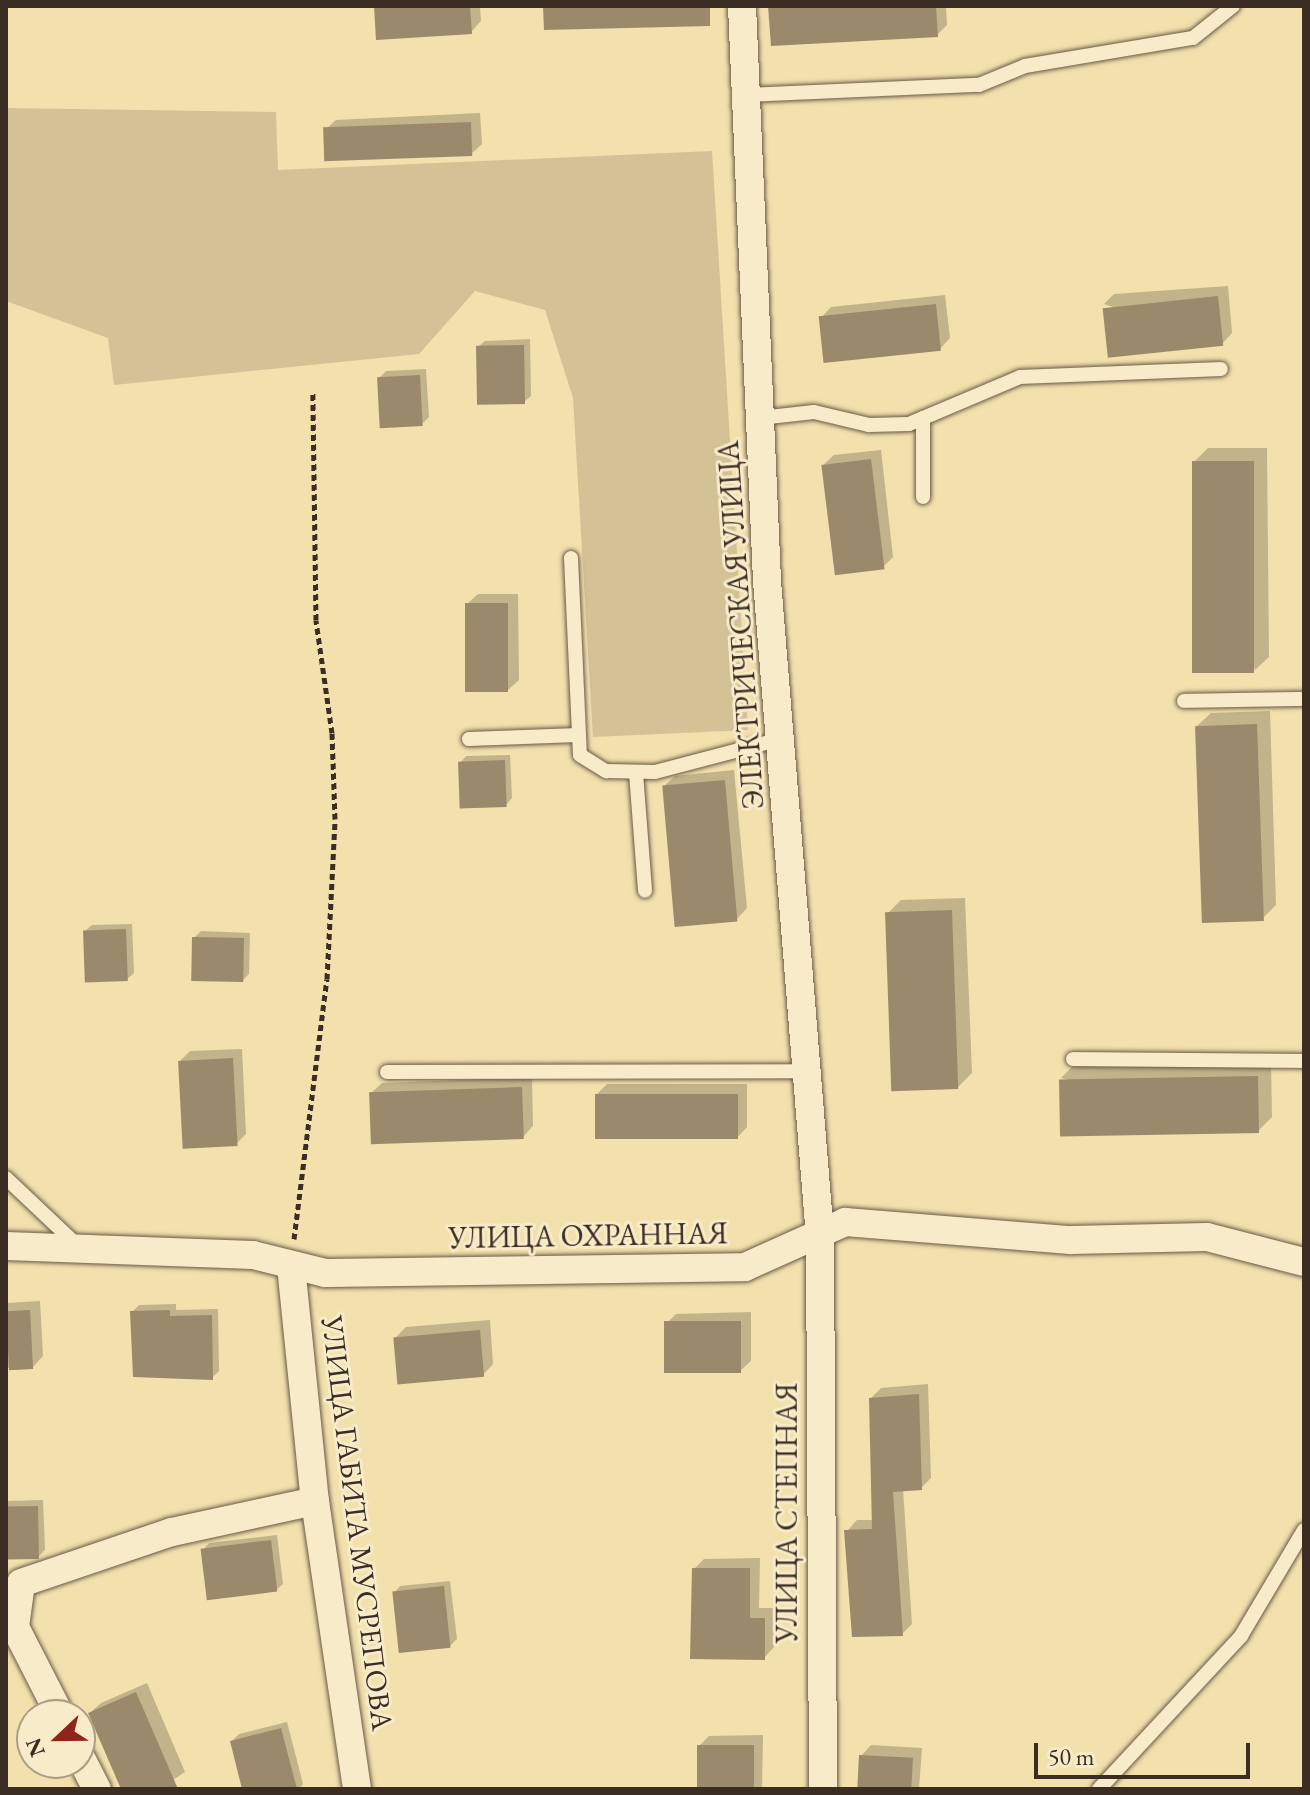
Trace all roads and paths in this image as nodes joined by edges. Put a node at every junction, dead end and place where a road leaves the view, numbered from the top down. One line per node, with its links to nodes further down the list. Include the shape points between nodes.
1 (742, 6): 3 (street, ЭЛЕКТРИЧЕСКАЯ УЛИЦА)
2 (1233, 6): 3 (lane, via 1193,38 1025,66 979,85)
3 (746, 95): 6 (street, ЭЛЕКТРИЧЕСКАЯ УЛИЦА)
4 (1221, 369): 7 (lane, via 1020,377)
5 (313, 391): 26 (path, via 316,620 332,733 335,819 327,979)
6 (760, 418): 7 (lane, via 814,412 869,425); 14 (street, ЭЛЕКТРИЧЕСКАЯ УЛИЦА)
7 (923, 418): 8 (lane)
8 (923, 497)
9 (571, 558): 12 (lane)
10 (1304, 699): 11 (lane)
11 (1184, 701)
12 (578, 735): 13 (lane); 15 (lane, via 580,755 606,771)
13 (469, 739)
14 (781, 739): 15 (lane); 19 (street, ЭЛЕКТРИЧЕСКАЯ УЛИЦА)
15 (636, 773): 16 (lane)
16 (645, 891)
17 (1073, 1059): 18 (lane)
18 (1304, 1061)
19 (806, 1071): 20 (lane); 22 (street, ЭЛЕКТРИЧЕСКАЯ УЛИЦА)
20 (387, 1072)
21 (6, 1178): 24 (lane)
22 (820, 1237): 25 (street, УЛИЦА ОХРАННАЯ, via 845,1222 1070,1240 1207,1237); 26 (street, УЛИЦА ОХРАННАЯ, via 745,1267 325,1273); 31 (street, УЛИЦА СТЕПНАЯ)
23 (6, 1246): 24 (street, УЛИЦА ОХРАННАЯ)
24 (83, 1251): 26 (street, УЛИЦА ОХРАННАЯ, via 253,1255)
25 (1304, 1262)
26 (291, 1266): 27 (street, УЛИЦА ГАБИТА МУСРЕПОВА)
27 (315, 1501): 29 (street, via 172,1532 21,1583 15,1627); 30 (street, УЛИЦА ГАБИТА МУСРЕПОВА)
28 (1304, 1530): 32 (lane, via 1241,1636)
29 (52, 1699)
30 (357, 1789)
31 (823, 1789)
32 (1099, 1789)

